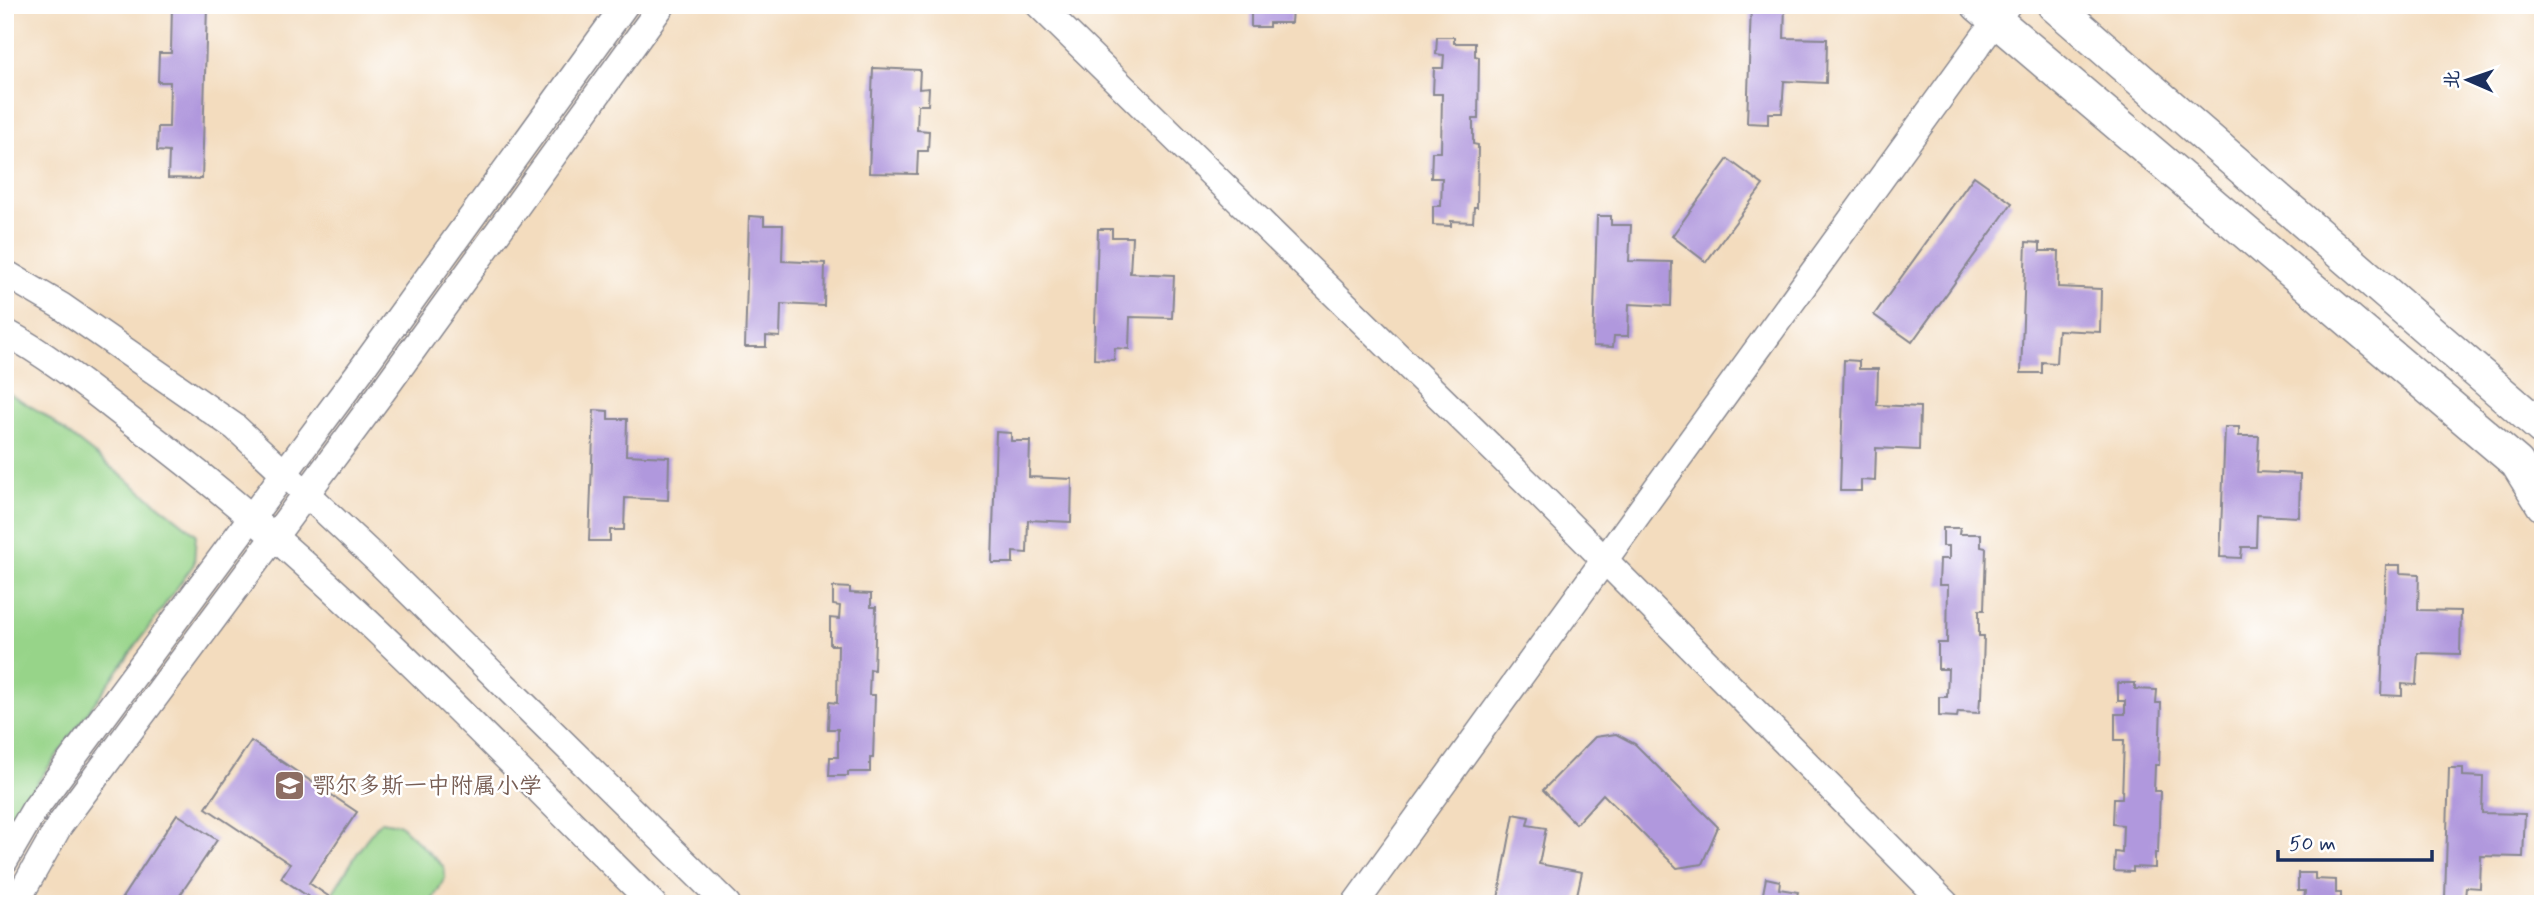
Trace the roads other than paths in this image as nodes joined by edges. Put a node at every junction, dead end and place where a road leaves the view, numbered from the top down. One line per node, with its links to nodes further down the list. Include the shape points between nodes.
1 (625, 5): 9 (street)
2 (662, 5): 10 (street)
3 (1039, 5): 14 (street)
4 (2054, 5): 8 (main road)
5 (1994, 10): 11 (main road, via 2517,463); 14 (street)
6 (5, 273): 9 (street, via 61,306 235,427)
7 (5, 332): 12 (street, via 36,349 182,459)
8 (2543, 429)
9 (285, 473): 10 (street); 12 (street)
10 (307, 494): 13 (street); 18 (street)
11 (2543, 505)
12 (251, 518): 13 (street); 15 (street, via 34,810)
13 (274, 538): 16 (street, via 59,827); 17 (street, via 337,591)
14 (1605, 561): 19 (street); 20 (street)
15 (5, 860)
16 (15, 904)
17 (653, 904)
18 (727, 904)
19 (1355, 904)
20 (1947, 904)

